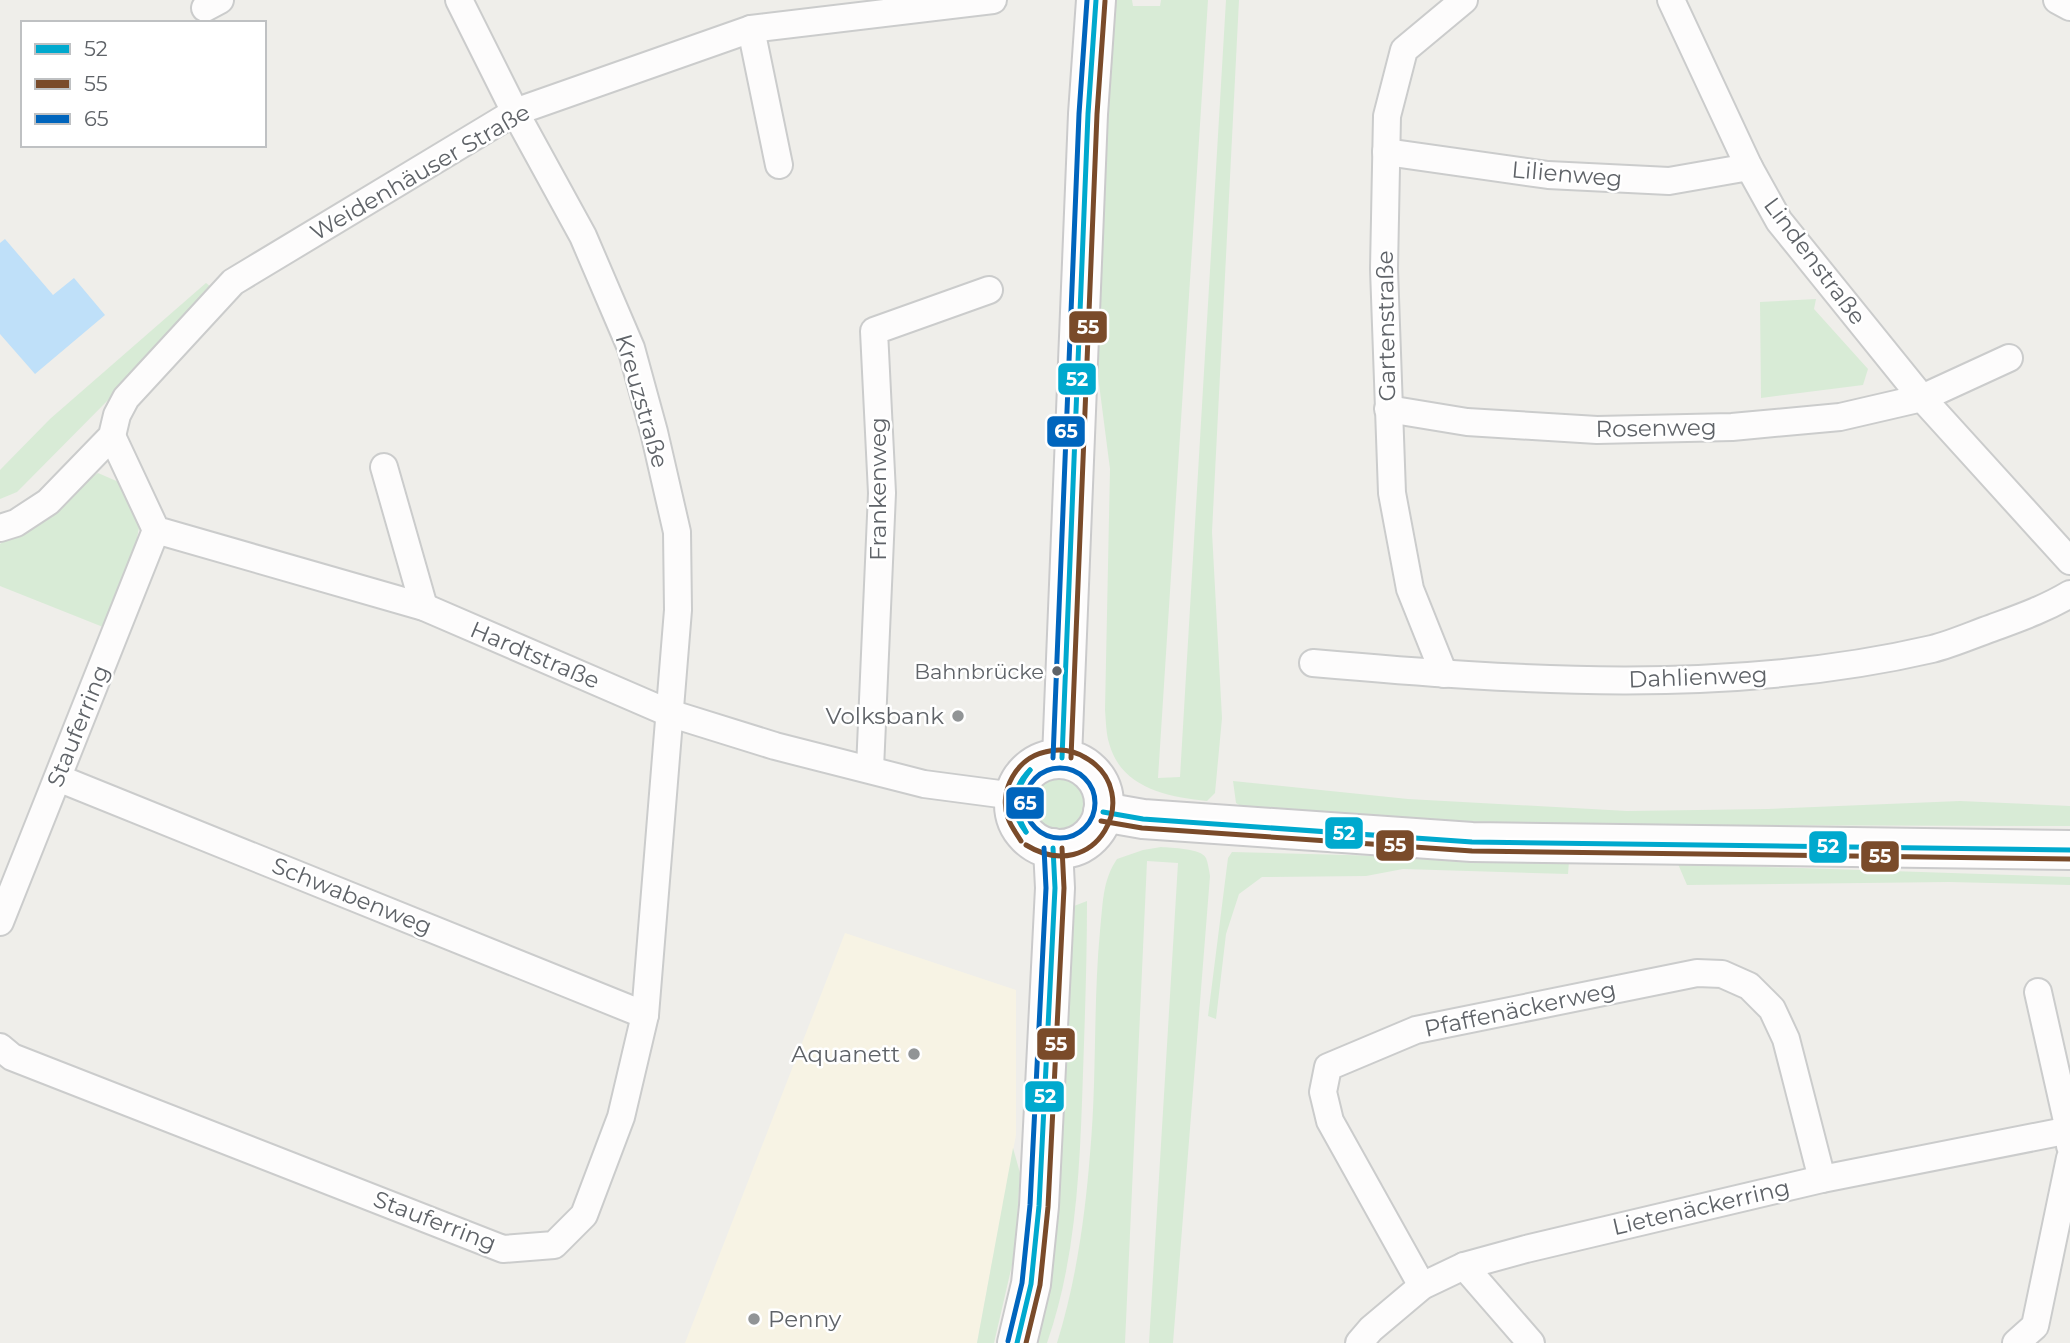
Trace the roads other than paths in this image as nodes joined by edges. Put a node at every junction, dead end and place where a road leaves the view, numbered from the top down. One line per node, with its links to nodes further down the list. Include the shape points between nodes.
1 (459, 0): 9 (street, Kreuzstraße)
2 (993, 0): 8 (street, Weidenhäuser Straße)
3 (1096, 0): 27 (street)
4 (1464, 0): 10 (street, Gartenstraße, via 1404,50 1387,116)
5 (1671, 0): 12 (street, Lindenstraße)
6 (2057, 0): 7 (street)
7 (2070, 7)
8 (751, 29): 9 (street, Weidenhäuser Straße); 11 (street)
9 (515, 112): 17 (street, Weidenhäuser Straße, via 233,282 126,398); 26 (street, Kreuzstraße, via 589,248 631,348 654,432 677,532 678,610)
10 (1386, 152): 12 (street, Lilienweg, via 1548,175 1669,181); 16 (street, Gartenstraße)
11 (779, 165)
12 (1749, 167): 15 (street, Lindenstraße, via 1779,221)
13 (989, 290): 28 (street, Frankenweg, via 874,331 882,493)
14 (2009, 358): 15 (street)
15 (1922, 398): 16 (street, Rosenweg, via 1840,417 1732,427 1597,430 1467,422); 21 (street, Lindenstraße)
16 (1388, 409): 25 (street, Gartenstraße, via 1392,493 1410,589)
17 (112, 436): 19 (street, Weidenhäuser Straße, via 48,502); 20 (street)
18 (384, 467): 23 (street)
19 (0, 528)
20 (156, 530): 23 (street, Hardtstraße); 29 (street, Stauferring)
21 (2070, 561)
22 (2070, 594): 25 (street, Dahlienweg, via 2051,606 1934,649 1786,675 1625,680)
23 (424, 607): 26 (street, Hardtstraße)
24 (1313, 663): 25 (street, Dahlienweg)
25 (1444, 674)
26 (669, 713): 28 (street, Hardtstraße); 36 (street, Stauferring)
27 (1062, 758): 30 (street, via 1035,765 1024,775); 31 (street, via 1076,761 1098,780)
28 (870, 769): 30 (street, Hardtstraße, via 924,783)
29 (58, 778): 34 (street, Stauferring); 36 (street, Schwabenweg)
30 (1015, 796): 32 (street, via 1020,826 1029,837)
31 (1103, 812): 32 (street, via 1093,834 1081,843); 33 (street, via 1143,819 1472,842)
32 (1053, 848): 43 (street, via 1055,888 1039,1206 1031,1284)
33 (2070, 850)
34 (0, 922)
35 (2038, 992): 38 (street)
36 (645, 1015): 37 (street, Stauferring, via 621,1117 584,1215 554,1245 503,1249 12,1057)
37 (0, 1047)
38 (2070, 1136): 40 (street, Lietenäckerring)
39 (2070, 1158): 46 (street, via 2035,1326)
40 (1822, 1179): 41 (street, Lietenäckerring); 42 (street, Pfaffenäckerweg, via 1786,1039 1772,1009 1749,986 1721,974 1697,973 1416,1030 1328,1067 1323,1092 1330,1121)
41 (1464, 1266): 42 (street, Lietenäckerring); 45 (street)
42 (1422, 1286): 44 (street, Lietenäckerring)
43 (1017, 1343)
44 (1359, 1343)
45 (1531, 1343)
46 (2016, 1343)

